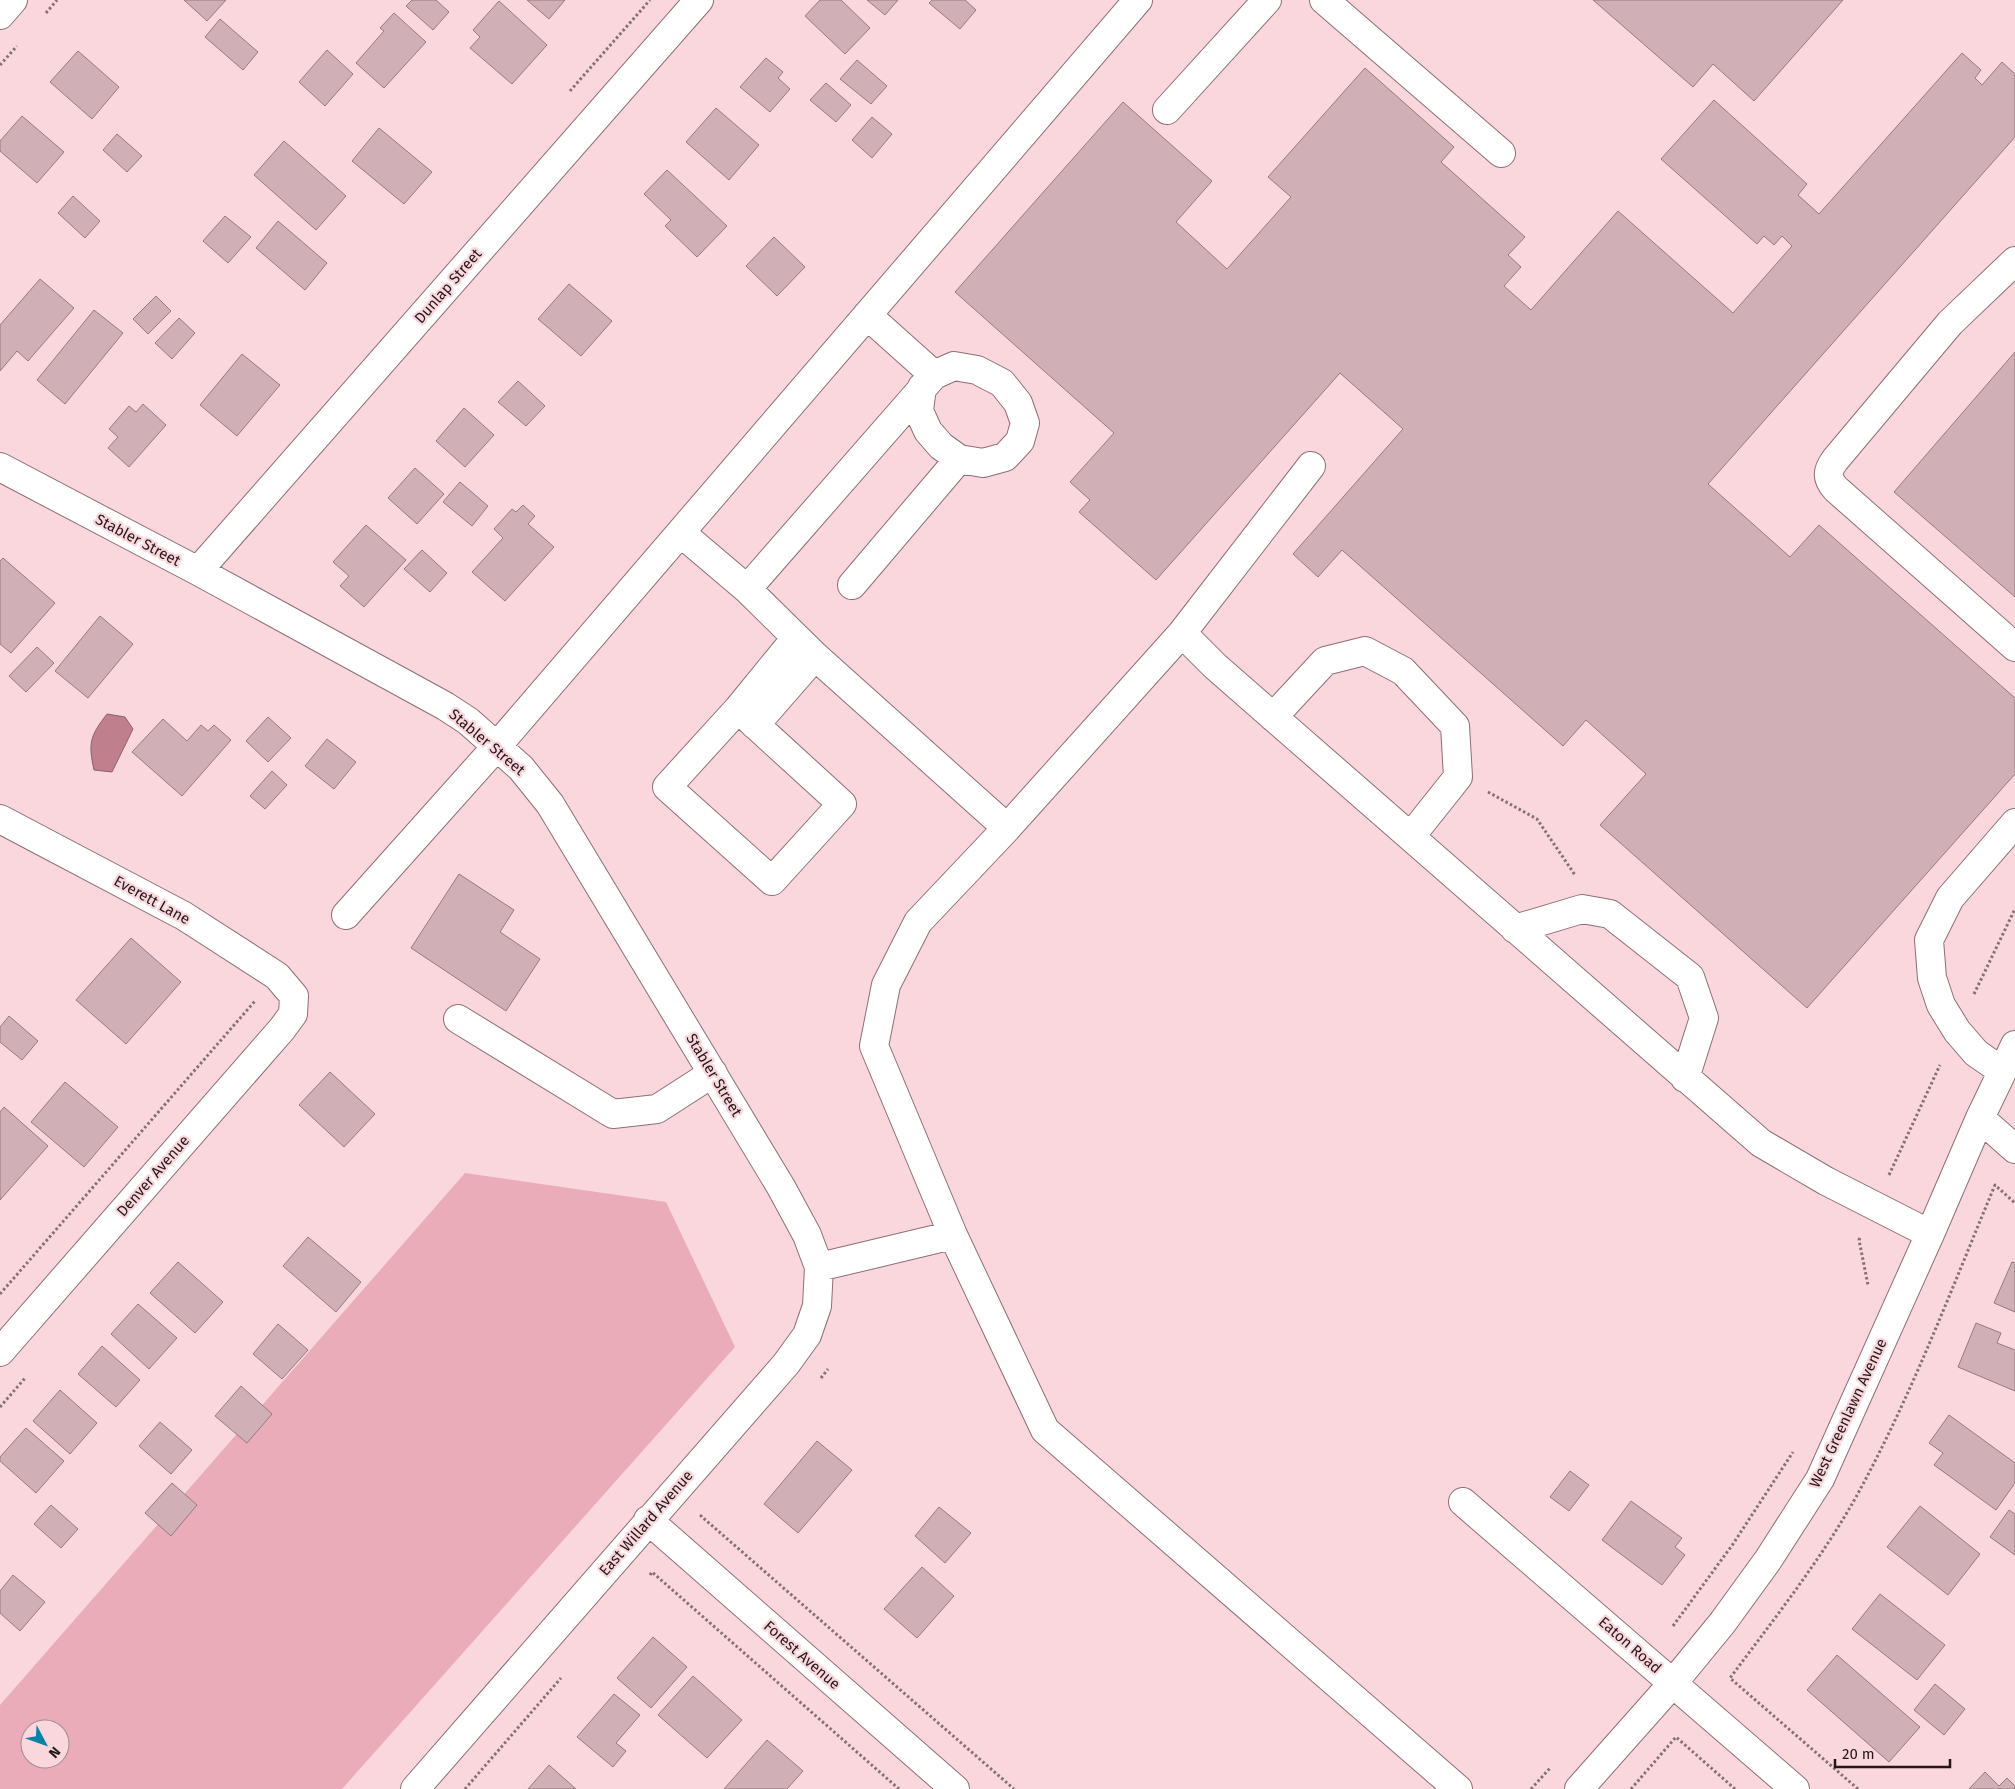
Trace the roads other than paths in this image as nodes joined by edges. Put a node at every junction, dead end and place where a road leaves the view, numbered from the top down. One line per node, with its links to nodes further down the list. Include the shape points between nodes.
1 (13, 0): 6 (street)
2 (699, 0): 16 (street, Dunlap Street)
3 (1138, 0): 10 (street)
4 (1267, 0): 7 (street)
5 (1324, 0): 8 (street)
6 (0, 15)
7 (1167, 110)
8 (1501, 153)
9 (2015, 260): 21 (street, via 1950,323 1835,460 1828,471 1828,478 1836,489)
10 (867, 315): 11 (street); 15 (street)
11 (928, 381): 12 (street, via 919,411 928,431); 12 (street, via 954,366 977,370 1002,383 1018,403 1024,423 1020,442 1005,457 983,463); 18 (street)
12 (959, 459): 17 (street)
13 (1311, 466): 19 (street)
14 (0, 467): 16 (street, Stabler Street)
15 (681, 533): 18 (street); 25 (street)
16 (198, 572): 25 (street, Stabler Street, via 445,706)
17 (852, 585)
18 (747, 589): 20 (street)
19 (1182, 633): 24 (street); 28 (street)
20 (796, 638): 22 (street); 23 (street)
21 (2015, 647)
22 (815, 656): 23 (street); 28 (street)
23 (746, 717): 23 (street, via 667,787 772,881 842,804)
24 (1273, 718): 29 (street); 29 (street, via 1325,661 1365,651 1403,671 1455,726 1458,777)
25 (497, 746): 30 (street); 36 (street, Stabler Street, via 521,768 550,804)
26 (0, 819): 32 (street, Everett Lane, via 184,916)
27 (2015, 823): 35 (street, via 1950,898 1929,940 1932,978 1941,1005 1976,1053)
28 (1007, 828): 40 (street, via 918,922 886,985 874,1046)
29 (1411, 836): 31 (street)
30 (346, 915)
31 (1515, 929): 37 (street); 37 (street, via 1582,909 1610,914 1690,977 1704,1018)
32 (285, 986): 44 (street, Denver Avenue, via 293,1014 282,1029)
33 (458, 1019): 36 (street, via 613,1114 657,1109)
34 (2015, 1045): 35 (street, West Greenlawn Avenue)
35 (2002, 1072): 38 (street, West Greenlawn Avenue)
36 (713, 1073): 42 (street, Stabler Street)
37 (1686, 1078): 41 (street, via 1761,1143 1826,1181)
38 (1980, 1118): 39 (street); 41 (street, West Greenlawn Avenue)
39 (2015, 1149)
40 (953, 1234): 43 (street); 50 (street, via 1045,1430)
41 (1930, 1234): 47 (street, West Greenlawn Avenue, via 1820,1479 1768,1560)
42 (807, 1235): 43 (street, East Willard Avenue)
43 (819, 1268): 46 (street, East Willard Avenue, via 817,1306 807,1334 786,1364)
44 (0, 1352)
45 (1463, 1502): 47 (street, Eaton Road)
46 (648, 1520): 48 (street, East Willard Avenue); 49 (street, Forest Avenue)
47 (1673, 1683): 51 (street, West Greenlawn Avenue); 52 (street, Eaton Road)
48 (415, 1789)
49 (955, 1789)
50 (1458, 1789)
51 (1579, 1789)
52 (1795, 1789)

